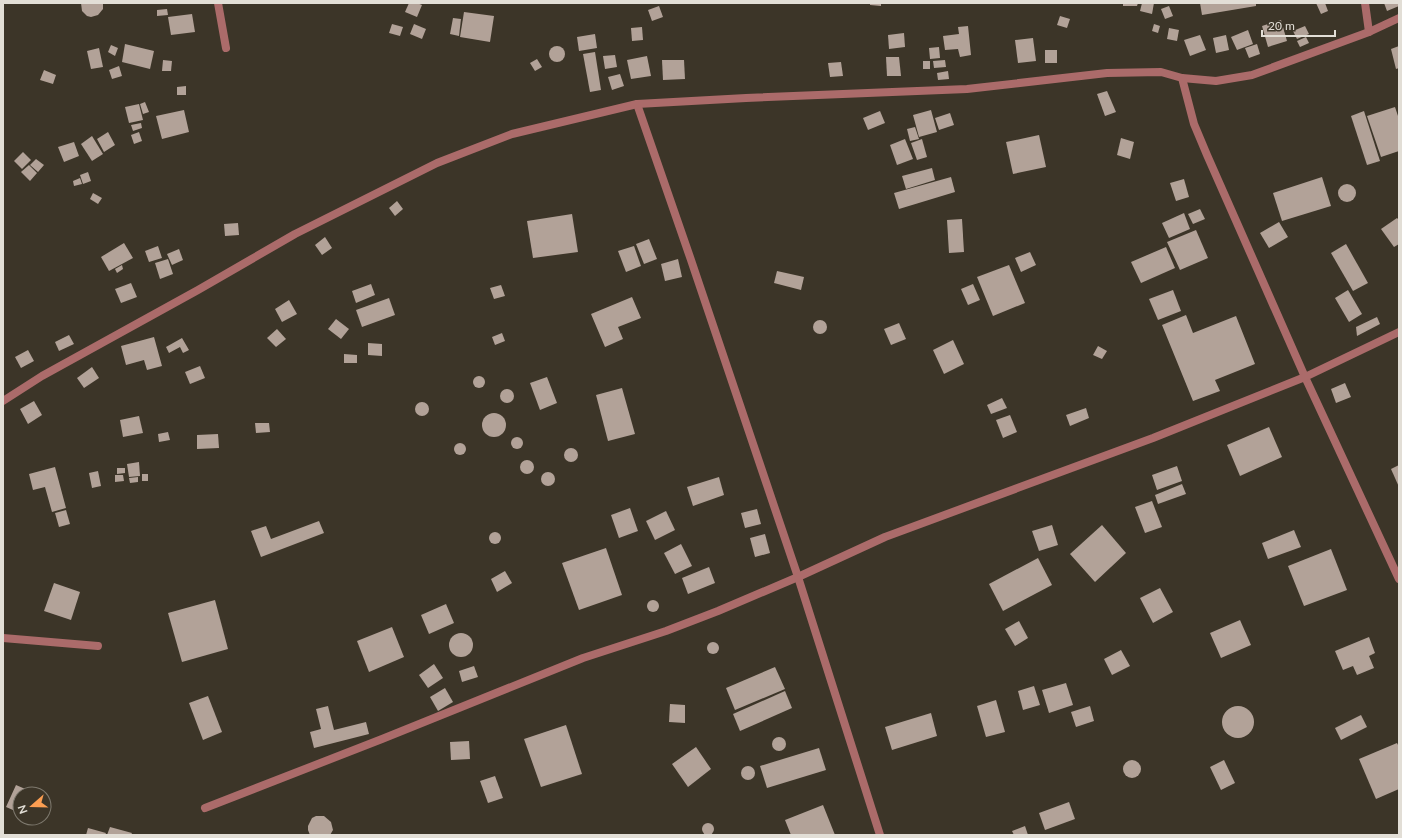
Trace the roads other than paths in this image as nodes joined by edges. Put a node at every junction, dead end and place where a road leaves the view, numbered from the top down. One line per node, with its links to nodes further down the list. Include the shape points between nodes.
1 (218, 3): 5 (street)
2 (1365, 3): 4 (street)
3 (1399, 18): 4 (street)
4 (1370, 32): 6 (street, via 1252,75 1216,81)
5 (226, 48)
6 (1182, 78): 7 (street, via 1161,72 1107,73 967,89); 9 (street, via 1194,124)
7 (637, 104): 10 (street, via 512,134 437,163 295,234 42,376); 11 (street)
8 (1399, 332): 9 (street)
9 (1305, 377): 11 (street, via 1153,438 885,537); 12 (street)
10 (3, 401)
11 (798, 577): 15 (street, via 681,625 583,658); 16 (street)
12 (1399, 579)
13 (3, 638): 14 (street)
14 (98, 646)
15 (205, 808)
16 (880, 835)

